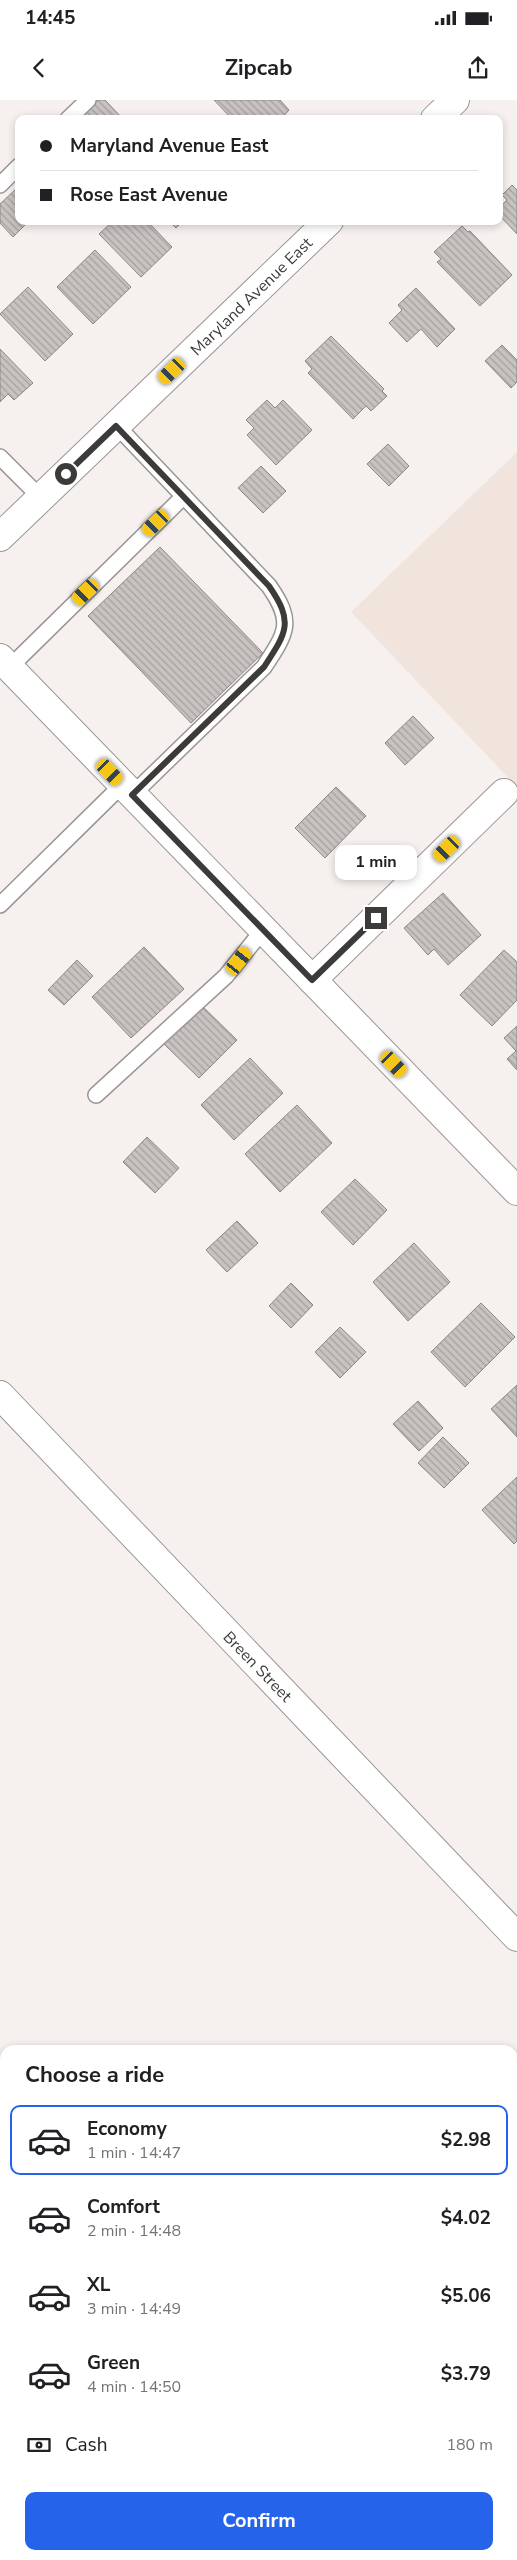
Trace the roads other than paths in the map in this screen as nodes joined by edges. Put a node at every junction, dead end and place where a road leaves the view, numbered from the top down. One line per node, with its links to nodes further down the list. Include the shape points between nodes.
1 (88, 100): 3 (lane)
2 (455, 100): 4 (street)
3 (72, 115)
4 (439, 115)
5 (15, 170): 6 (lane)
6 (0, 184)
7 (324, 225): 8 (street, Maryland Avenue East)
8 (116, 426): 10 (lane); 11 (street, Maryland Avenue East)
9 (0, 457): 11 (lane)
10 (184, 496): 13 (lane); 14 (lane, via 269,586 282,605 286,624 280,643 264,667)
11 (41, 498): 12 (street, Maryland Avenue East)
12 (0, 537)
13 (5, 663): 14 (street)
14 (127, 790): 16 (lane); 17 (street)
15 (504, 794): 18 (street)
16 (0, 905)
17 (263, 930): 18 (street); 19 (lane, via 226,976)
18 (312, 980): 20 (street)
19 (96, 1095)
20 (517, 1191)
21 (0, 1395): 22 (street, Breen Street)
22 (517, 1937)

